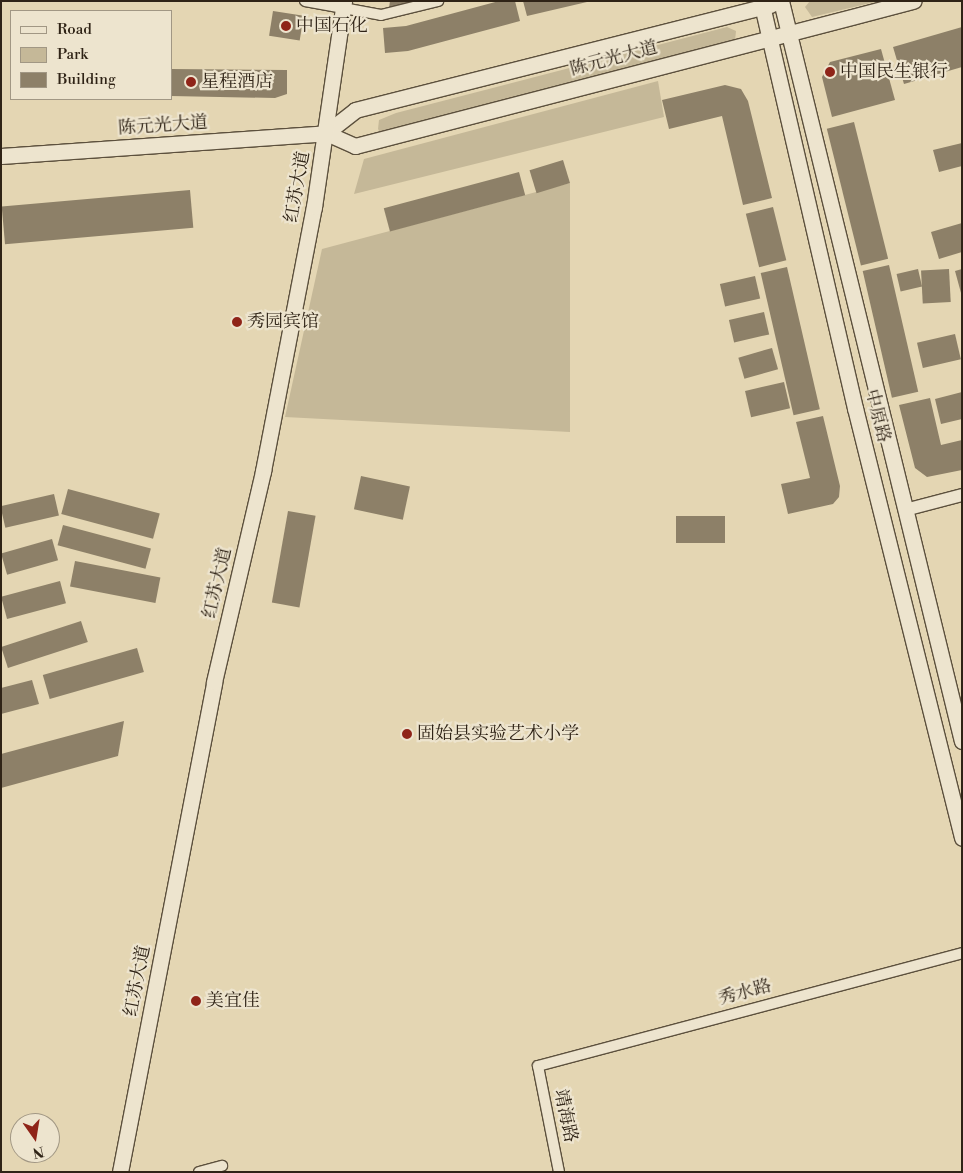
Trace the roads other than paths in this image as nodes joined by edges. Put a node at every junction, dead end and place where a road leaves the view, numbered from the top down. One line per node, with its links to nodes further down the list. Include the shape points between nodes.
1 (305, 1): 5 (street)
2 (438, 1): 5 (street, via 381,15)
3 (782, 1): 6 (main road, 陈元光大道); 7 (main road, 中原路)
4 (913, 1): 7 (main road, 陈元光大道)
5 (343, 4): 9 (main road, 红苏大道)
6 (762, 4): 8 (main road, 中原路); 9 (main road, 陈元光大道, via 356,110)
7 (790, 33): 8 (main road, 陈元光大道); 12 (main road, 中原路)
8 (770, 38): 9 (main road, 陈元光大道, via 355,146); 14 (main road, 中原路, via 856,408)
9 (326, 134): 10 (main road, 陈元光大道); 18 (main road, 红苏大道, via 263,472 214,682)
10 (1, 156)
11 (962, 495): 12 (street)
12 (906, 510): 13 (main road, 中原路)
13 (962, 741)
14 (962, 838)
15 (962, 953): 16 (street, 秀水路)
16 (538, 1066): 20 (street, 靖海路)
17 (222, 1166): 19 (street)
18 (120, 1172)
19 (199, 1172)
20 (559, 1172)

